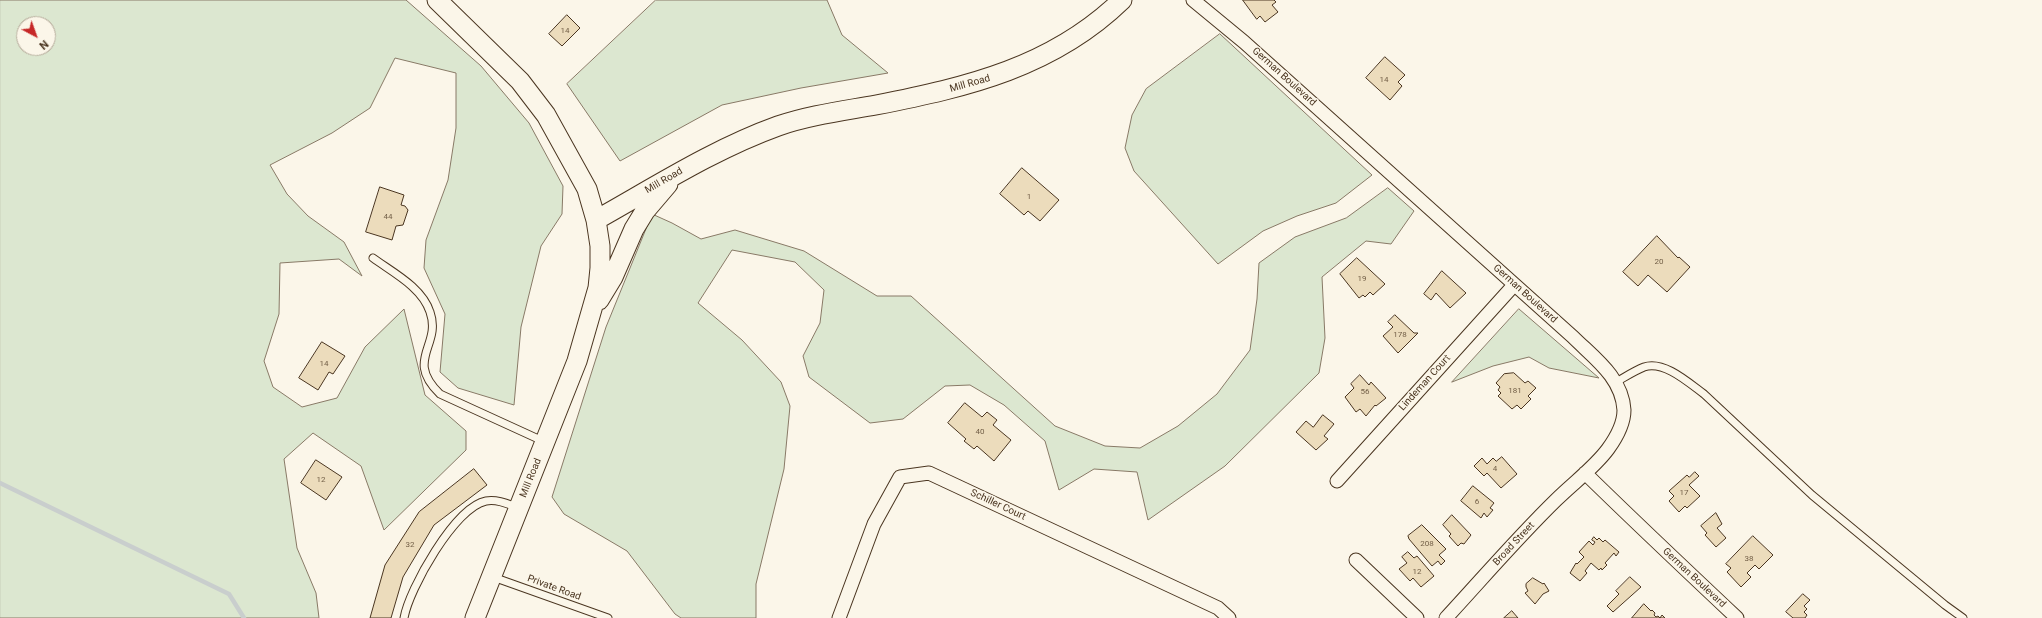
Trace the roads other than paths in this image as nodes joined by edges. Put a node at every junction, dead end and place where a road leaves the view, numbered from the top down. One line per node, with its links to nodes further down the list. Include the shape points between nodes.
1 (437, 0): 5 (main road, via 515,77 546,116 586,189)
2 (1122, 0): 4 (main road, Mill Road, via 1105,16 1071,40 1004,74 953,89 779,126 731,146)
3 (1193, 0): 7 (street, German Boulevard, via 1449,224)
4 (680, 172): 5 (main road, Mill Road); 8 (main road, via 645,211 626,245 613,277)
5 (596, 220): 8 (main road, Mill Road, via 600,268)
6 (372, 258): 10 (lane, via 416,290 431,312 432,327 424,358 424,372 429,384 440,394)
7 (1514, 285): 9 (street, German Boulevard, via 1573,337); 12 (street, Lindeman Court)
8 (593, 311): 10 (main road, Mill Road, via 577,361)
9 (1616, 382): 11 (street, German Boulevard, via 1624,411 1621,427 1608,449); 24 (lane, via 1643,367 1651,366 1682,377 1704,394 1838,518)
10 (545, 442): 13 (main road, Mill Road)
11 (1585, 473): 22 (street, Broad Street, via 1556,500); 23 (street, German Boulevard)
12 (1337, 481)
13 (519, 508): 15 (main road, Mill Road); 16 (lane, via 495,500 479,503 465,512 448,532 424,571 406,608)
14 (1356, 560): 21 (street)
15 (493, 577): 17 (main road, Mill Road); 18 (lane, Private Road)
16 (404, 618)
17 (475, 618)
18 (608, 618)
19 (839, 618): 20 (street, Schiller Court, via 874,524 900,477 929,473 1218,608)
20 (1229, 618)
21 (1417, 618)
22 (1446, 618)
23 (1737, 618)
24 (1963, 618)

